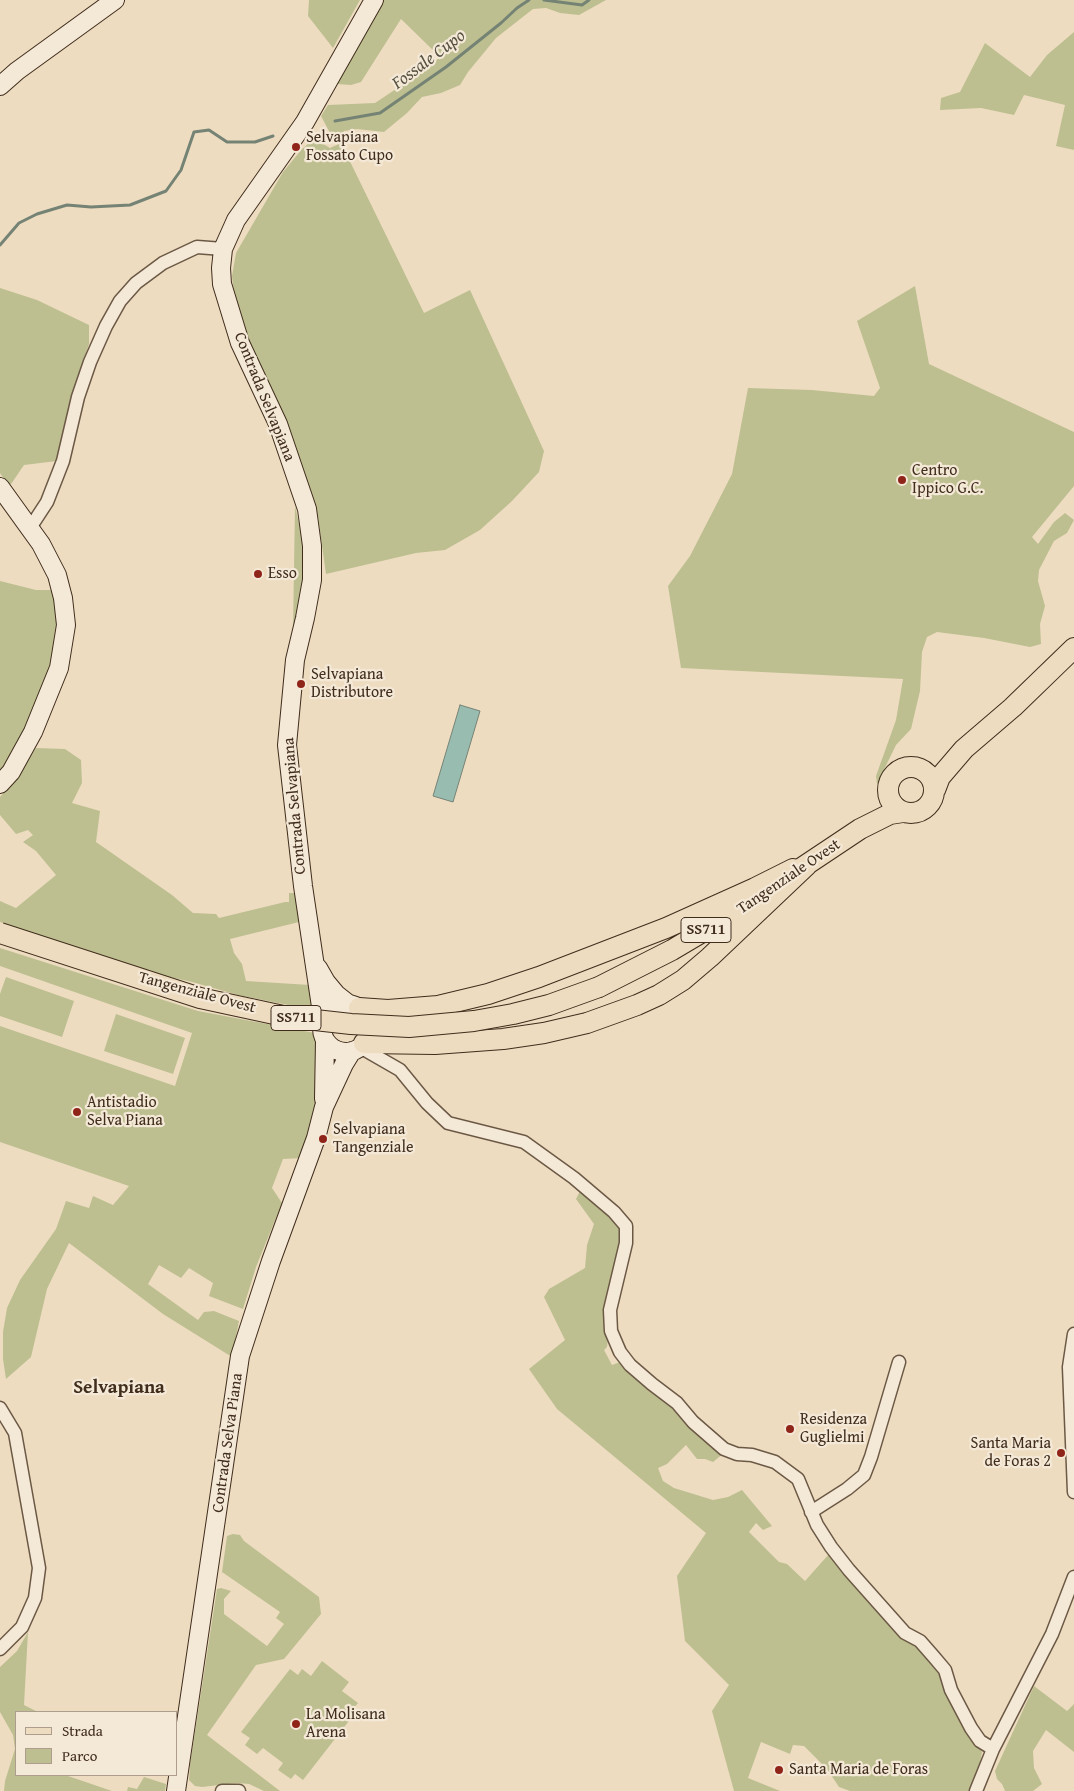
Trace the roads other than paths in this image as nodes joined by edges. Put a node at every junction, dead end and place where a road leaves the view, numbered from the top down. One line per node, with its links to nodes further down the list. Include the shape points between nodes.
1 (115, 0): 3 (main road)
2 (374, 0): 4 (main road, Contrada Selvapiana, via 305,122 236,220)
3 (0, 86)
4 (223, 249): 6 (street, via 197,247 163,263 136,283 120,301 90,362 63,461 47,502); 17 (main road, Contrada Selvapiana, via 222,284 240,343 278,424 307,509 312,546 312,580 295,660 287,745)
5 (0, 487): 6 (main road)
6 (30, 528): 10 (main road, via 57,575 66,625 59,668 33,732)
7 (1074, 648): 8 (main road)
8 (964, 749): 9 (main road); 11 (main road, via 940,778)
9 (920, 768): 11 (main road, via 931,777); 12 (main road, via 901,769 891,778)
10 (0, 784)
11 (935, 790): 13 (main road, via 934,798 924,810 910,814)
12 (888, 791): 13 (main road, via 892,804); 14 (main road, Tangenziale Ovest / SS711)
13 (903, 812): 14 (main road, Tangenziale Ovest / SS711, via 890,814)
14 (860, 829): 15 (main road, Tangenziale Ovest / SS711)
15 (807, 865): 16 (main road, Tangenziale Ovest / SS711, bridge, via 744,908 672,950 599,986 514,1014 409,1027 288,1017 200,998); 18 (main road, via 791,869 666,928 488,994 438,1006 388,1010); 21 (main road, via 696,968 659,995 637,1005 587,1023 511,1038)
16 (0, 933)
17 (314, 961): 18 (main road, Contrada Selvapiana, via 336,994); 19 (main road, Contrada Selvapiana)
18 (354, 1006): 19 (main road, via 334,1008); 21 (main road, via 369,1024 368,1037)
19 (324, 1020): 20 (main road, via 322,1030)
20 (326, 1040): 21 (main road, via 337,1050); 22 (main road)
21 (359, 1047): 22 (main road, via 344,1064); 27 (street, via 400,1070 426,1103 448,1123 524,1142 614,1212 626,1226 626,1243 610,1310 612,1331 620,1352 630,1365 724,1449 775,1462 798,1479)
22 (324, 1107): 31 (main road, Contrada Selva Piana, via 240,1356)
23 (1074, 1334): 26 (street, via 1069,1367)
24 (898, 1362): 27 (street, via 864,1475)
25 (0, 1408): 29 (street, via 15,1433 39,1568 35,1598 22,1627)
26 (1074, 1492)
27 (811, 1512): 30 (street, via 849,1570 905,1633 920,1641 945,1670 951,1690 971,1728)
28 (1074, 1577): 30 (street, via 1052,1634)
29 (0, 1649)
30 (993, 1749): 34 (street)
31 (176, 1791)
32 (222, 1791): 33 (street)
33 (239, 1791)
34 (976, 1791)

